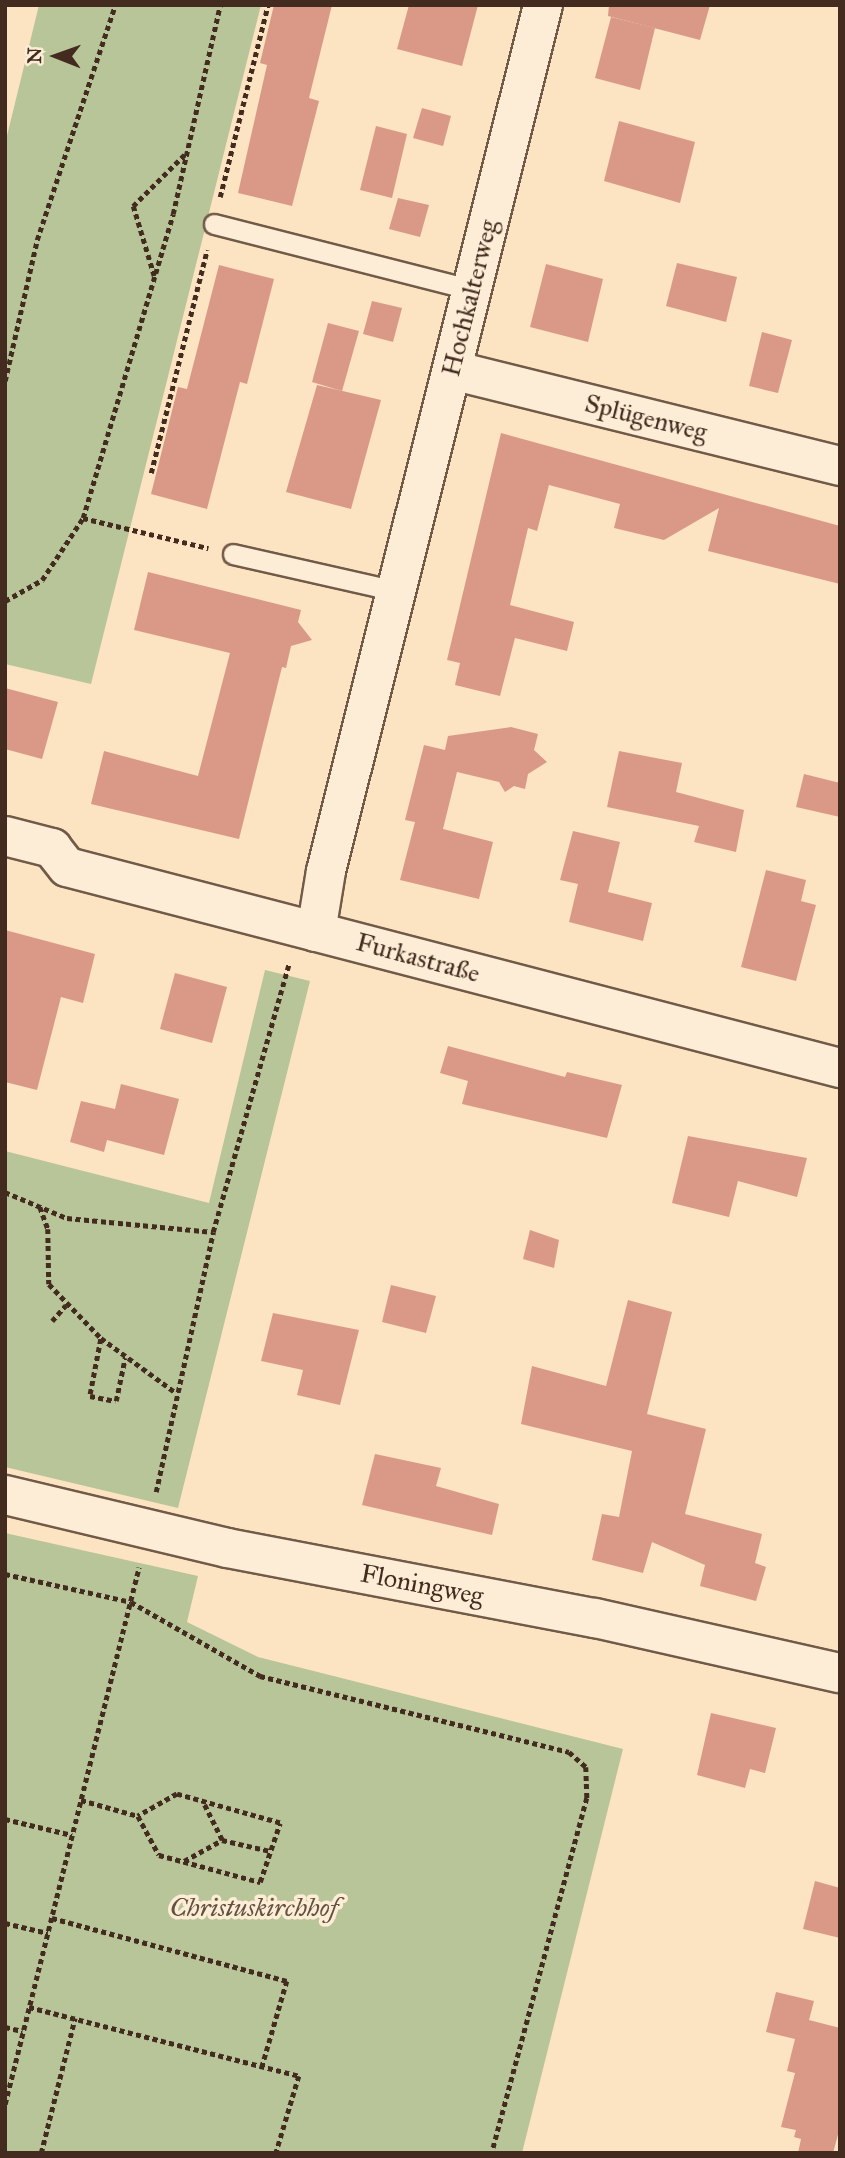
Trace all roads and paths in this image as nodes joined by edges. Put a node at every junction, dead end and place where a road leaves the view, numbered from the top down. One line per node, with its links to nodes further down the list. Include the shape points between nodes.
1 (115, 5): 9 (path, via 37,240)
2 (220, 5): 4 (path)
3 (543, 5): 7 (street, Hochkalterweg)
4 (186, 153): 6 (path); 6 (path, via 133,206)
5 (214, 224): 7 (lane)
6 (154, 277): 11 (path)
7 (472, 290): 8 (street, Hochkalterweg)
8 (452, 370): 10 (street, Splügenweg); 13 (street, Hochkalterweg)
9 (5, 381)
10 (840, 466)
11 (83, 518): 12 (path); 14 (path, via 42,580)
12 (233, 554): 13 (lane)
13 (396, 591): 16 (street, Hochkalterweg, via 326,871)
14 (5, 601)
15 (5, 836): 16 (street, Furkastraße, via 52,848 67,867)
16 (316, 932): 17 (street, Furkastraße); 20 (path, via 293,948)
17 (840, 1068)
18 (5, 1192): 19 (path)
19 (40, 1207): 20 (path, via 67,1218); 21 (path, via 48,1229 49,1284)
20 (213, 1232): 25 (path)
21 (66, 1306): 22 (path); 23 (path)
22 (52, 1321)
23 (101, 1338): 24 (path); 24 (path, via 90,1396 116,1401)
24 (125, 1358): 25 (path)
25 (175, 1392): 27 (path)
26 (5, 1495): 31 (street, Floningweg, via 227,1548 595,1618)
27 (155, 1497)
28 (143, 1553): 30 (path)
29 (5, 1574): 30 (path)
30 (131, 1602): 32 (path); 51 (path, via 260,1676 569,1752 586,1767 587,1798)
31 (840, 1673)
32 (81, 1800): 34 (path); 36 (path)
33 (203, 1801): 34 (path, via 177,1794); 37 (path); 38 (path, via 280,1823)
34 (138, 1816): 39 (path, via 159,1855)
35 (5, 1819): 36 (path)
36 (72, 1835): 40 (path)
37 (222, 1840): 38 (path); 39 (path)
38 (270, 1851): 39 (path, via 260,1882)
39 (183, 1861)
40 (52, 1918): 42 (path); 47 (path, via 286,1981)
41 (5, 1923): 42 (path)
42 (48, 1933): 43 (path)
43 (29, 2007): 44 (path); 46 (path)
44 (75, 2018): 47 (path); 49 (path)
45 (5, 2027): 46 (path)
46 (23, 2031): 48 (path)
47 (262, 2067): 50 (path, via 299,2076)
48 (5, 2104)
49 (41, 2153)
50 (276, 2153)
51 (492, 2153)

